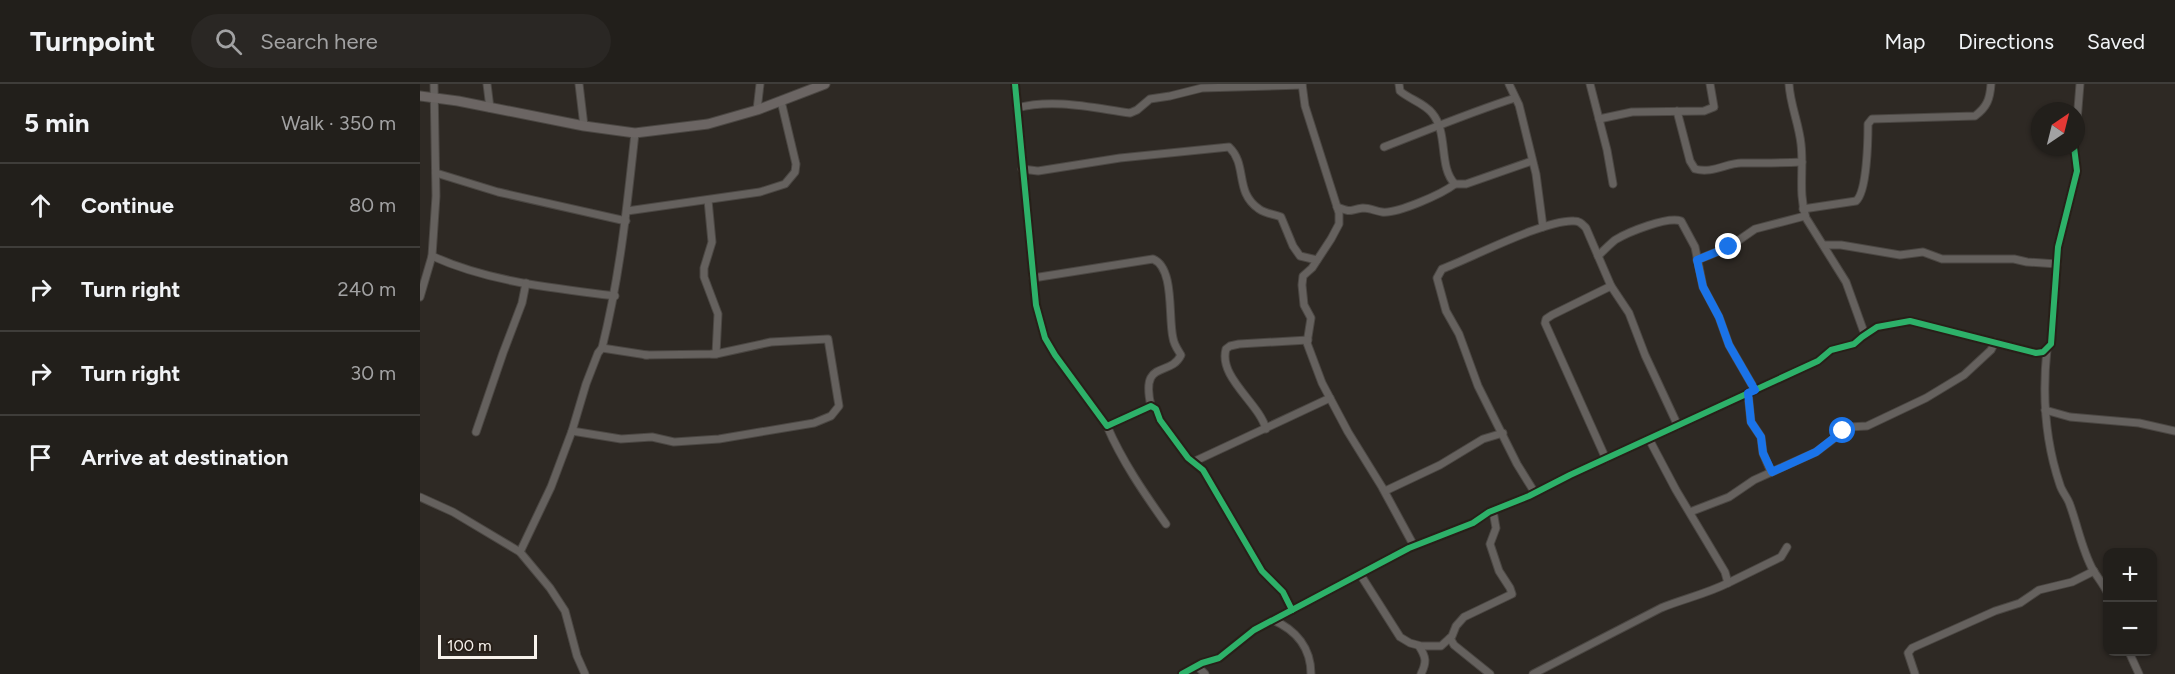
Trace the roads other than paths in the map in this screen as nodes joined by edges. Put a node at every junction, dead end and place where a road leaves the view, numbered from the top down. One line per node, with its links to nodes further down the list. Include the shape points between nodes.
1 (434, 84): 16 (street)
2 (487, 84): 20 (street)
3 (579, 84): 25 (street)
4 (760, 84): 22 (street)
5 (825, 84): 18 (street)
6 (1015, 84): 21 (street)
7 (1399, 84): 26 (street, via 1400,91 1431,112)
8 (1509, 84): 17 (street)
9 (1590, 84): 24 (street)
10 (1710, 84): 23 (street, via 1712,109)
11 (1789, 84): 31 (street)
12 (1991, 84): 39 (street, via 1990,98 1975,116 1872,119 1868,124 1859,198)
13 (2080, 84): 19 (street)
14 (1302, 85): 21 (street, via 1202,88 1150,99 1130,113 1061,104); 37 (street)
15 (420, 96): 16 (street)
16 (435, 97): 20 (street); 33 (street)
17 (1515, 98): 26 (street); 30 (street)
18 (781, 100): 22 (street); 36 (street, via 796,164 793,176 785,184 760,192)
19 (2079, 102)
20 (490, 108): 25 (street)
21 (1017, 108): 32 (street)
22 (758, 110): 27 (street, via 708,124)
23 (1677, 111): 24 (street, via 1632,112); 31 (street, via 1695,169 1724,168 1737,163)
24 (1599, 119): 35 (street)
25 (584, 126): 27 (street)
26 (1439, 126): 28 (street); 34 (street, via 1446,170)
27 (635, 133): 38 (street)
28 (1384, 147)
29 (2075, 156): 47 (street, via 2077,171)
30 (1532, 161): 34 (street, via 1466,184); 41 (street)
31 (1802, 162): 39 (street)
32 (1022, 169): 45 (street, via 1038,171 1229,147 1251,202 1262,211 1281,217 1300,256); 48 (street)
33 (436, 173): 40 (street, via 498,192); 43 (street)
34 (1455, 184): 37 (street, via 1414,205 1383,212 1365,208 1350,212)
35 (1613, 184)
36 (708, 200): 38 (street); 58 (street, via 712,242 704,278 718,314)
37 (1337, 207): 45 (street, via 1339,224)
38 (627, 211): 40 (street)
39 (1804, 212): 42 (street); 46 (street, via 1755,229 1729,247)
40 (626, 221): 52 (street)
41 (1543, 227): 44 (street, via 1578,221 1586,228); 69 (street, via 1442,269 1437,278 1446,311)
42 (1824, 245): 47 (street, via 1900,255 1923,252 1942,259 2014,259); 53 (street, via 1846,282)
43 (432, 256): 49 (street, via 456,267); 51 (street)
44 (1598, 256): 46 (street, via 1614,241 1673,219 1685,226); 50 (street)
45 (1317, 260): 54 (street, via 1303,276 1304,305 1311,318)
46 (1697, 260): 59 (street, via 1703,287)
47 (2057, 264): 57 (street, via 2051,345)
48 (1033, 278): 61 (street, via 1159,261 1169,292 1172,337 1181,355 1177,362 1155,372 1151,378); 63 (street, via 1045,338)
49 (526, 284): 52 (street); 68 (street)
50 (1611, 285): 64 (street, via 1629,313); 71 (street, via 1552,315 1545,323)
51 (420, 297)
52 (615, 297): 56 (street)
53 (1865, 335): 55 (street, via 1877,327 1910,321); 59 (street, via 1854,344 1835,348 1818,362)
54 (1308, 340): 60 (street, via 1311,357); 65 (street, via 1239,344 1226,349 1226,364 1242,393 1256,407)
55 (1995, 342): 57 (street, via 2036,353); 73 (street, via 1964,375 1926,398 1867,426 1849,427 1816,452)
56 (602, 348): 58 (street, via 645,355); 66 (street)
57 (2047, 349): 62 (street)
58 (716, 354): 66 (street, via 771,342 828,339 839,406 831,416 814,423 719,439 621,439)
59 (1752, 391): 64 (street); 73 (street, via 1751,422 1761,437)
60 (1330, 398): 65 (street); 74 (street)
61 (1151, 406): 63 (street); 72 (street)
62 (2045, 411): 67 (street); 83 (street, via 2060,486)
63 (1107, 426): 79 (street, via 1137,483)
64 (1678, 426): 70 (street)
65 (1266, 429): 72 (street)
66 (572, 431): 82 (street)
67 (2175, 431)
68 (476, 432)
69 (1503, 433): 74 (street, via 1483,439); 75 (street)
70 (1649, 439): 71 (street); 78 (street)
71 (1606, 459): 75 (street)
72 (1193, 462): 87 (street, via 1203,470 1262,571 1283,592)
73 (1772, 472): 78 (street)
74 (1385, 491): 80 (street)
75 (1535, 493): 77 (street)
76 (420, 497): 82 (street)
77 (1493, 511): 80 (street); 89 (street, via 1495,534 1490,543 1512,594 1464,617)
78 (1690, 512): 85 (street)
79 (1166, 524)
80 (1414, 546): 84 (street)
81 (1787, 547): 85 (street, via 1781,557)
82 (520, 552): 93 (street, via 565,611)
83 (2094, 571): 86 (street); 100 (street, via 2072,582 2039,590 2020,603 1912,648 1908,653)
84 (1360, 574): 87 (street); 90 (street, via 1400,636)
85 (1728, 583): 99 (street, via 1661,608)
86 (2103, 583)
87 (1292, 610): 88 (street)
88 (1273, 620): 92 (street, via 1219,658); 96 (street, via 1293,630 1302,642 1311,661)
89 (1450, 638): 90 (street, via 1441,646); 98 (street)
90 (1419, 646): 97 (street, via 1426,656)
91 (2131, 656): 101 (street)
92 (1197, 666): 94 (street); 95 (street)
93 (585, 674)
94 (1182, 674)
95 (1205, 674)
96 (1311, 674)
97 (1421, 674)
98 (1490, 674)
99 (1533, 674)
100 (1915, 674)
101 (2139, 674)

